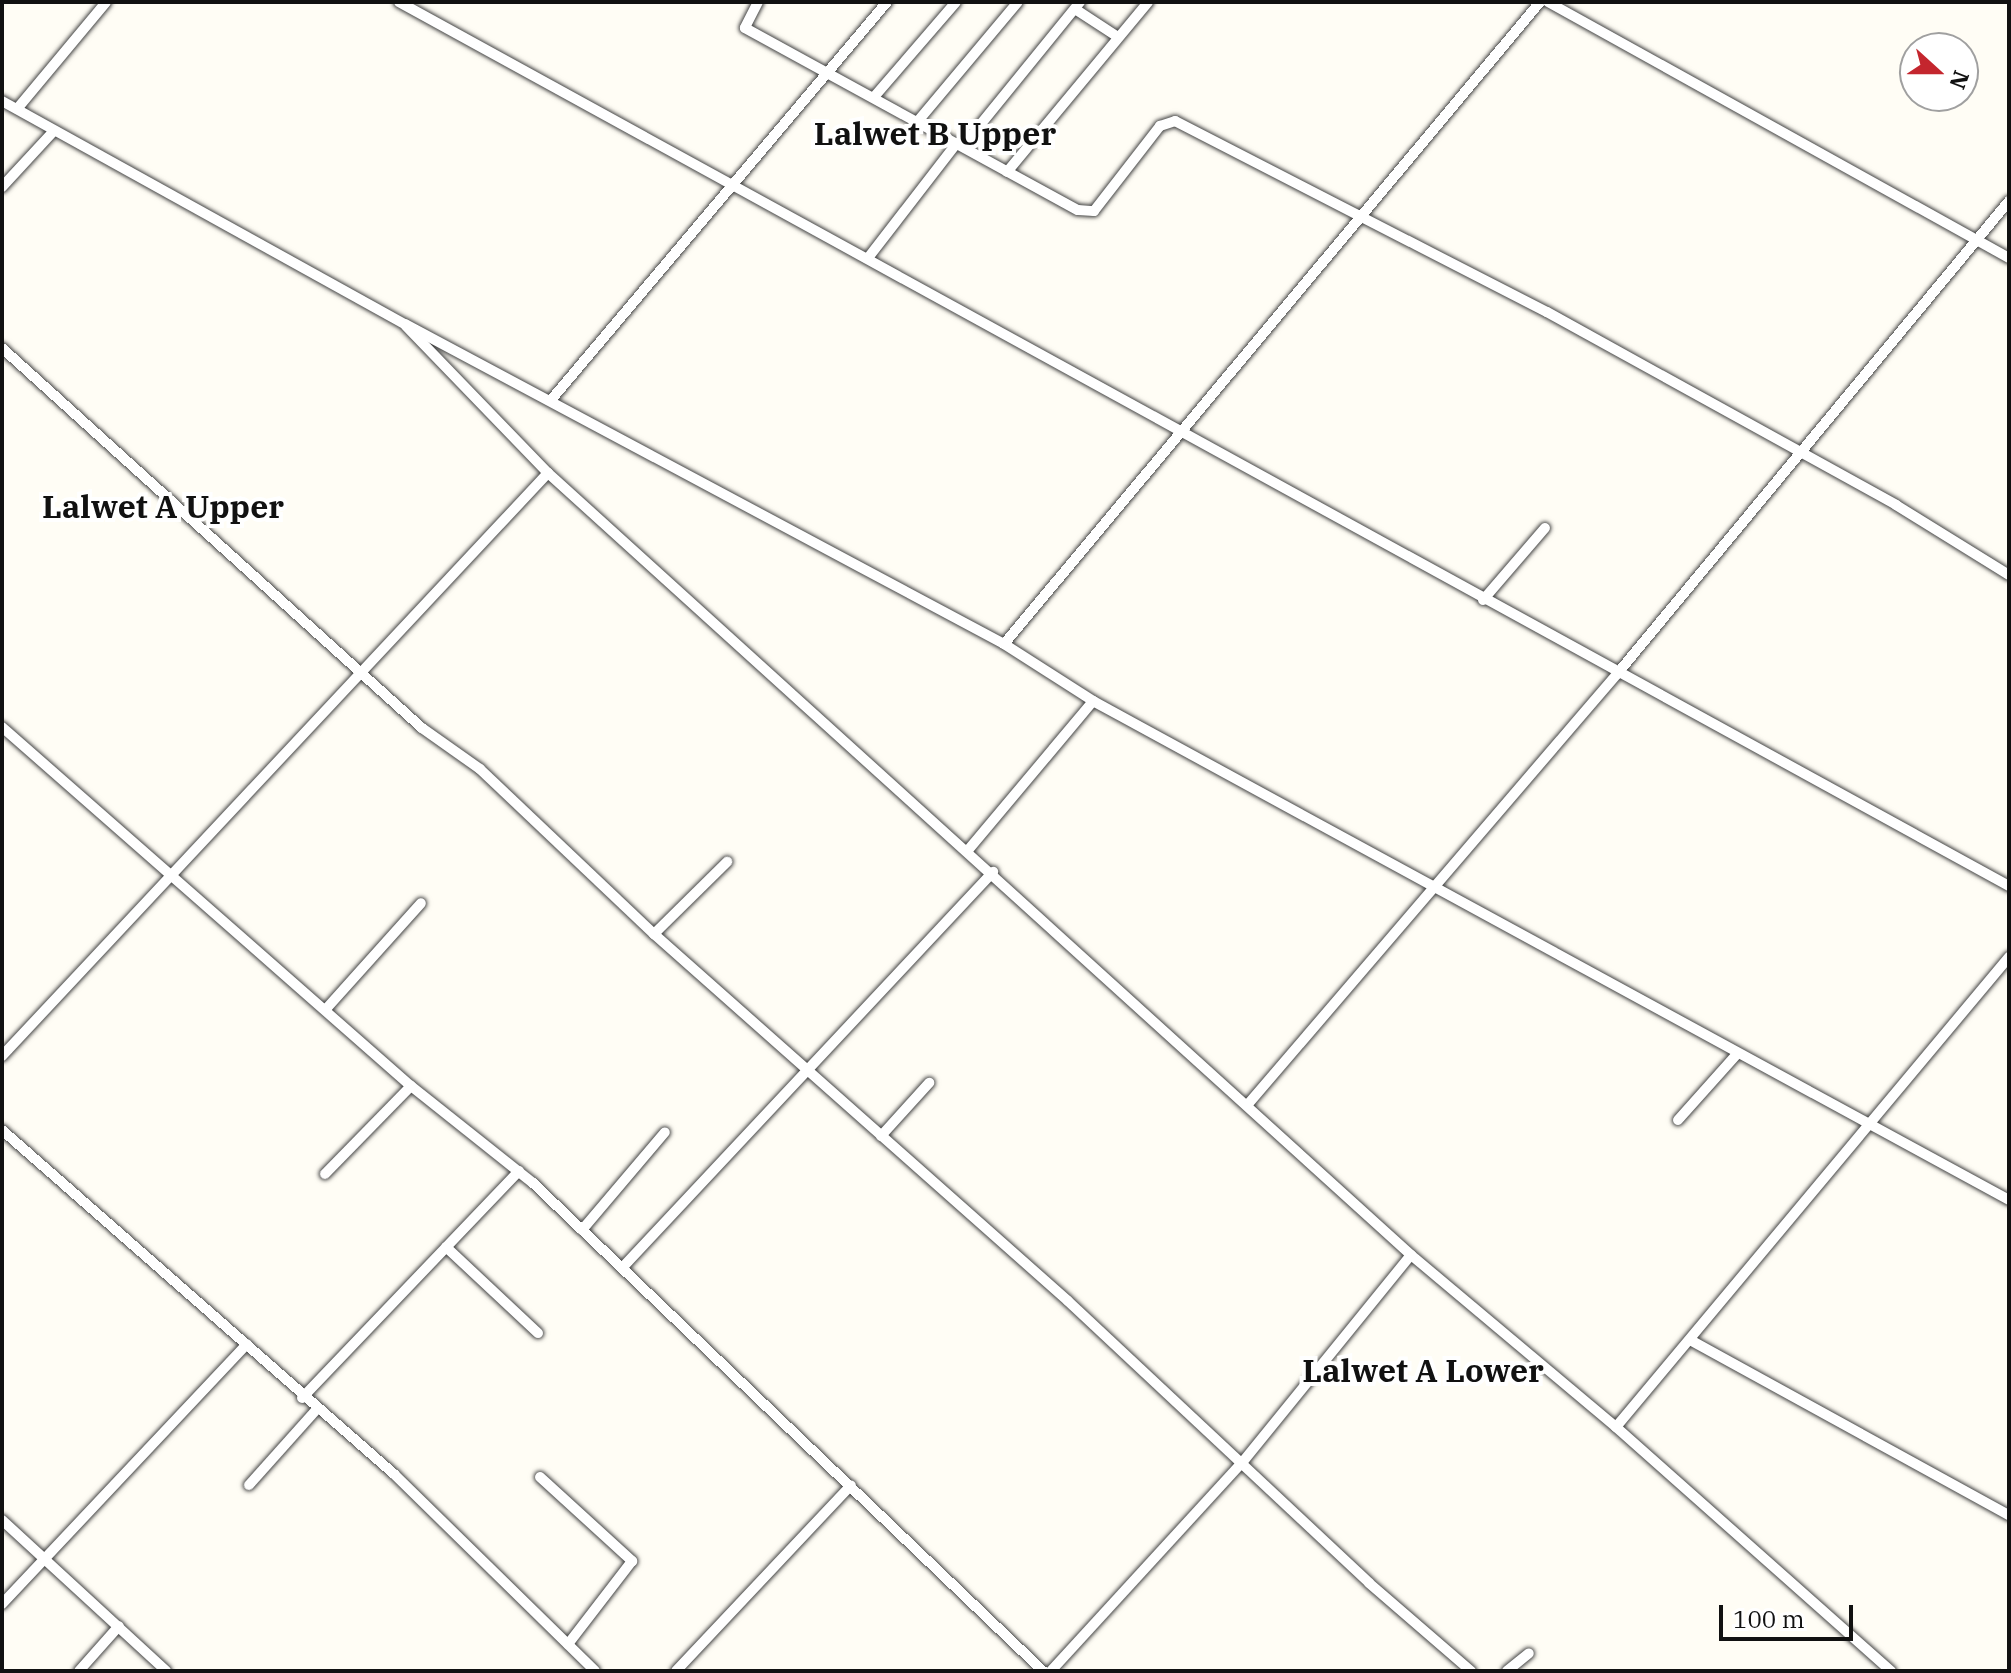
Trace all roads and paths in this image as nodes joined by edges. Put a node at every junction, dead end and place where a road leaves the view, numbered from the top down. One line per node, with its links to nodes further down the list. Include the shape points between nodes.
1 (106, 2): 15 (street)
2 (399, 2): 20 (street)
3 (758, 2): 12 (street, via 745,28)
4 (887, 2): 12 (street)
5 (956, 2): 13 (street)
6 (1018, 2): 16 (street)
7 (1148, 2): 11 (street)
8 (1540, 2): 23 (street)
9 (1548, 2): 24 (street)
10 (1078, 5): 11 (street); 18 (street)
11 (1118, 37): 19 (street)
12 (826, 72): 13 (street); 20 (street)
13 (874, 97): 16 (street)
14 (2, 101): 15 (street)
15 (17, 109): 17 (street)
16 (918, 121): 18 (street)
17 (53, 132): 21 (street); 27 (street, via 330,278)
18 (960, 145): 19 (street); 25 (street)
19 (1007, 172): 23 (street, via 1068,206 1094,211 1160,126 1175,121)
20 (731, 184): 25 (street); 29 (street)
21 (2, 187)
22 (2009, 201): 24 (street)
23 (1364, 217): 30 (street); 31 (street)
24 (1976, 240): 26 (street); 31 (street)
25 (868, 258): 30 (street)
26 (2009, 258)
27 (405, 324): 29 (street); 32 (street)
28 (2, 348): 37 (street)
29 (551, 400): 36 (street)
30 (1181, 431): 35 (street); 36 (street)
31 (1800, 453): 34 (street); 38 (street)
32 (548, 473): 37 (street); 41 (street)
33 (1545, 528): 35 (street)
34 (2009, 575)
35 (1483, 600): 38 (street)
36 (1004, 644): 39 (street)
37 (361, 673): 44 (street); 48 (street, via 422,728 480,769)
38 (1617, 674): 45 (street); 46 (street)
39 (1093, 701): 41 (street); 46 (street)
40 (2, 727): 44 (street)
41 (969, 849): 43 (street)
42 (727, 862): 48 (street)
43 (993, 872): 53 (street); 56 (street)
44 (174, 874): 50 (street); 52 (street)
45 (2009, 886)
46 (1432, 888): 51 (street); 56 (street)
47 (421, 903): 50 (street)
48 (654, 934): 53 (street)
49 (2009, 957): 58 (street)
50 (326, 1009): 55 (street)
51 (1737, 1054): 57 (street); 58 (street)
52 (2, 1056)
53 (807, 1068): 61 (street); 68 (street)
54 (929, 1083): 61 (street)
55 (411, 1086): 62 (street); 63 (street)
56 (1249, 1103): 67 (street)
57 (1678, 1120)
58 (1872, 1122): 64 (street); 70 (street)
59 (2, 1130): 71 (street)
60 (665, 1132): 65 (street)
61 (881, 1136): 75 (street, via 1208,1428)
62 (519, 1171): 65 (street); 66 (street)
63 (325, 1174)
64 (2009, 1200)
65 (582, 1230): 68 (street)
66 (446, 1247): 69 (street); 72 (street)
67 (1411, 1255): 74 (street); 75 (street)
68 (622, 1268): 78 (street)
69 (538, 1333)
70 (1692, 1341): 74 (street); 79 (street)
71 (247, 1344): 72 (street); 81 (street)
72 (302, 1398): 73 (street)
73 (316, 1410): 77 (street); 84 (street, via 394,1474)
74 (1616, 1427): 94 (street)
75 (1241, 1464): 91 (street); 92 (street)
76 (540, 1477): 84 (street, via 632,1561)
77 (249, 1485)
78 (851, 1485): 89 (street); 90 (street)
79 (2009, 1515)
80 (2, 1520): 81 (street)
81 (46, 1558): 82 (street); 83 (street)
82 (2, 1604)
83 (119, 1626): 86 (street); 87 (street)
84 (568, 1644): 88 (street)
85 (1529, 1653): 93 (street)
86 (79, 1671)
87 (166, 1671)
88 (595, 1671)
89 (676, 1671)
90 (1043, 1671)
91 (1051, 1671)
92 (1471, 1671)
93 (1507, 1671)
94 (1891, 1671)

